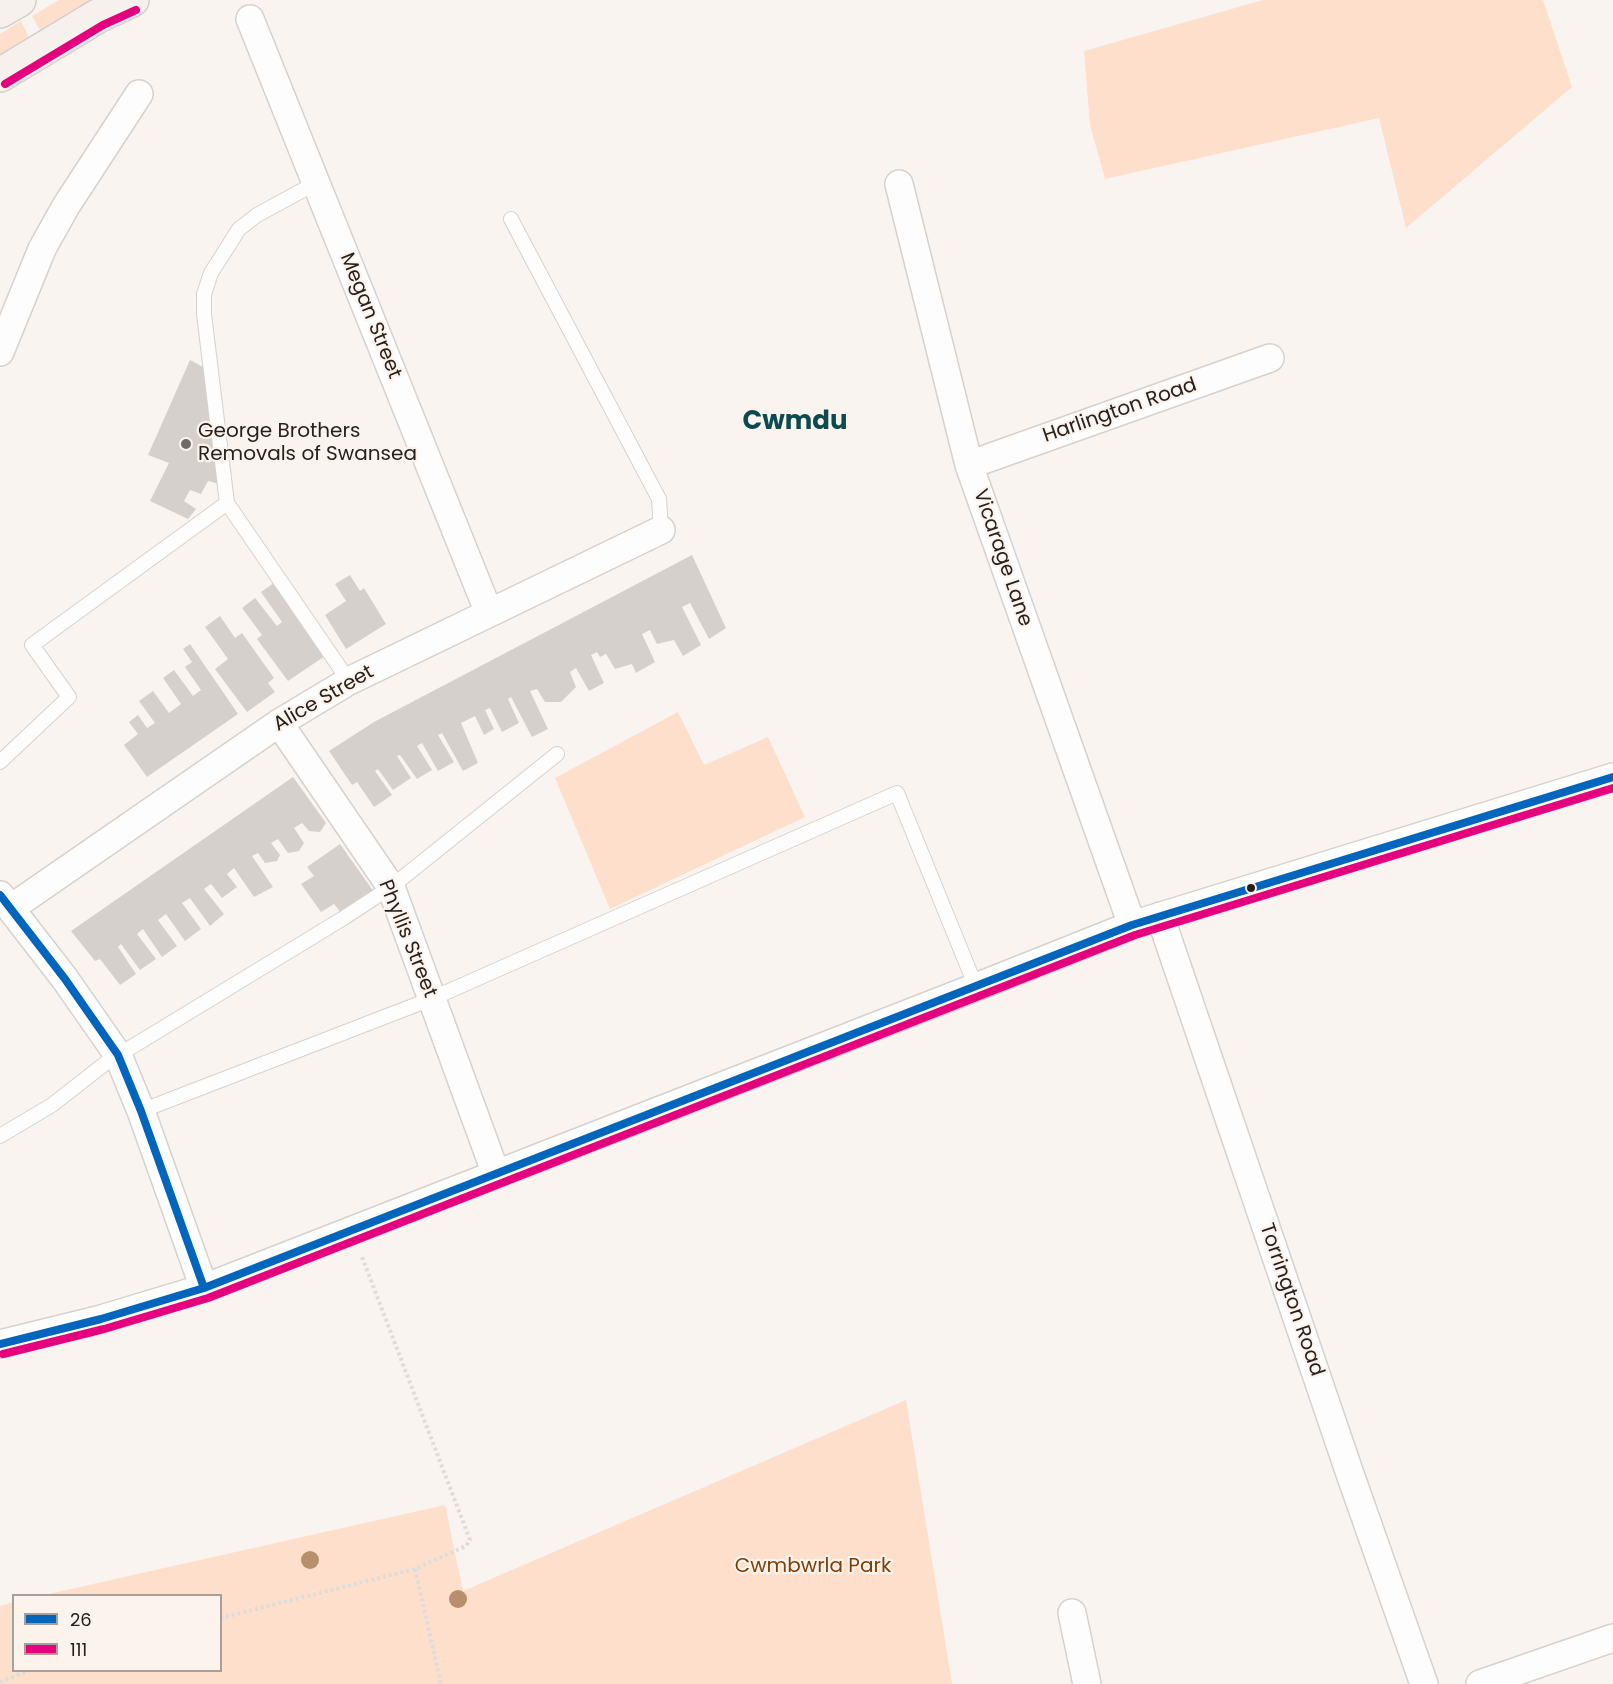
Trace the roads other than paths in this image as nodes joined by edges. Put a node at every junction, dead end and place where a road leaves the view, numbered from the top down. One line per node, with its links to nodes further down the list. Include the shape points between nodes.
1 (20, 0): 3 (main road)
2 (132, 0): 5 (main road)
3 (0, 11)
4 (250, 19): 7 (street, Megan Street)
5 (0, 75)
6 (139, 94): 10 (street, via 47,240)
7 (316, 183): 13 (lane, via 257,214 239,229 211,273 204,294); 15 (street, Megan Street)
8 (899, 184): 12 (street, Vicarage Lane)
9 (510, 219): 14 (lane, via 659,499)
10 (0, 352)
11 (1270, 358): 12 (street, Harlington Road)
12 (969, 465): 24 (street, Vicarage Lane)
13 (227, 502): 16 (lane); 19 (lane, via 32,645 69,697)
14 (661, 530): 15 (street, Alice Street)
15 (489, 613): 16 (street, Alice Street)
16 (350, 681): 17 (street, Alice Street)
17 (279, 723): 21 (street, Phyllis Street); 22 (street, Alice Street)
18 (557, 754): 21 (lane)
19 (0, 762)
20 (1613, 777): 23 (street)
21 (391, 887): 26 (street, Phyllis Street); 27 (lane)
22 (5, 902): 27 (street)
23 (1160, 916): 24 (street); 36 (street, Torrington Road)
24 (1132, 925): 25 (street)
25 (976, 987): 26 (lane, via 897,792); 30 (street)
26 (431, 999): 28 (lane); 30 (street, Phyllis Street)
27 (118, 1055): 28 (street); 29 (lane, via 52,1105)
28 (141, 1111): 31 (street)
29 (0, 1136)
30 (496, 1174): 31 (street)
31 (204, 1288): 32 (street)
32 (0, 1344)
33 (1072, 1613): 35 (street)
34 (1613, 1638): 37 (street)
35 (1087, 1684)
36 (1424, 1684)
37 (1480, 1684)

